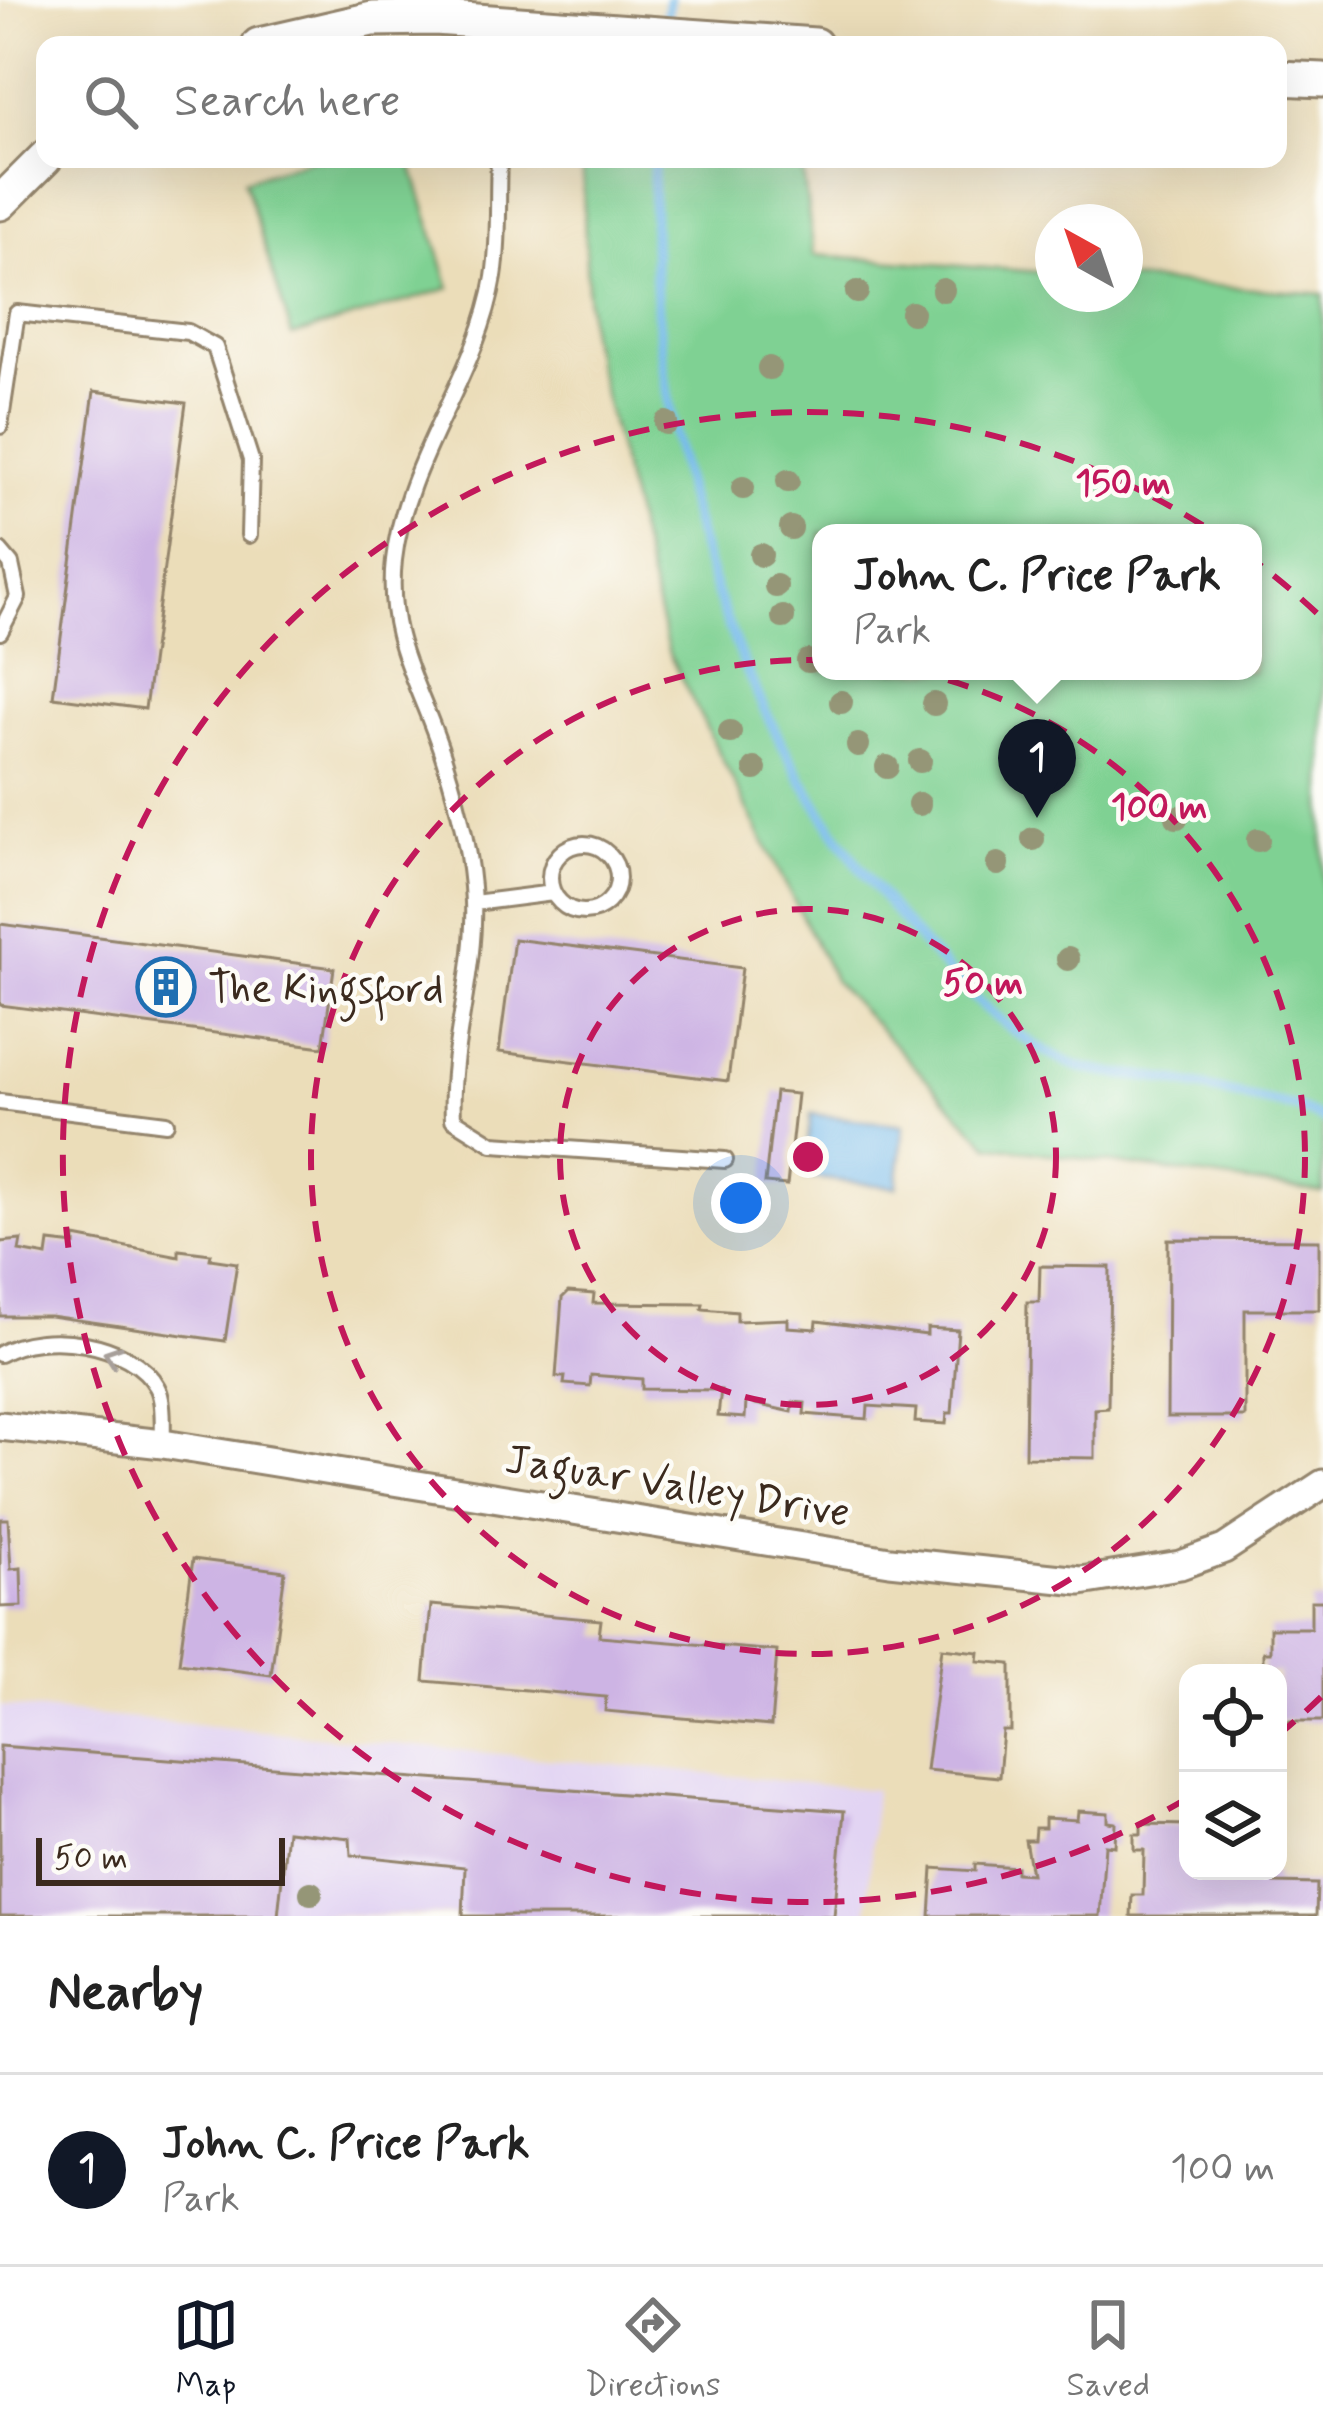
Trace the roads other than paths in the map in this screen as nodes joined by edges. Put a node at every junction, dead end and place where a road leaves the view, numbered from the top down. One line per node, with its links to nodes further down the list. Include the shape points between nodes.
1 (502, 32): 2 (street, via 372,19); 3 (street)
2 (298, 36)
3 (697, 36)
4 (1287, 79): 5 (street)
5 (1323, 80)
6 (36, 167): 8 (street)
7 (499, 168): 14 (lane, via 494,277 412,494 394,556 392,612 409,679 444,757)
8 (0, 203)
9 (0, 426): 10 (lane, via 17,314 188,332 215,347 251,460)
10 (248, 535)
11 (0, 551): 12 (lane, via 18,597)
12 (0, 632)
13 (553, 893): 13 (lane, via 568,909 601,908 619,880 613,858 594,845 572,845 554,860); 14 (lane)
14 (474, 903): 17 (lane, via 451,1083 454,1119 493,1144)
15 (0, 1102): 16 (lane)
16 (166, 1123)
17 (725, 1160)
18 (0, 1354): 20 (lane, one-way to 18, via 159,1389 138,1365 112,1351 47,1341)
19 (0, 1426): 20 (street, Jaguar Valley Drive)
20 (163, 1444): 21 (street, Jaguar Valley Drive, via 890,1561 1081,1581 1180,1565 1224,1549)
21 (1323, 1484)

